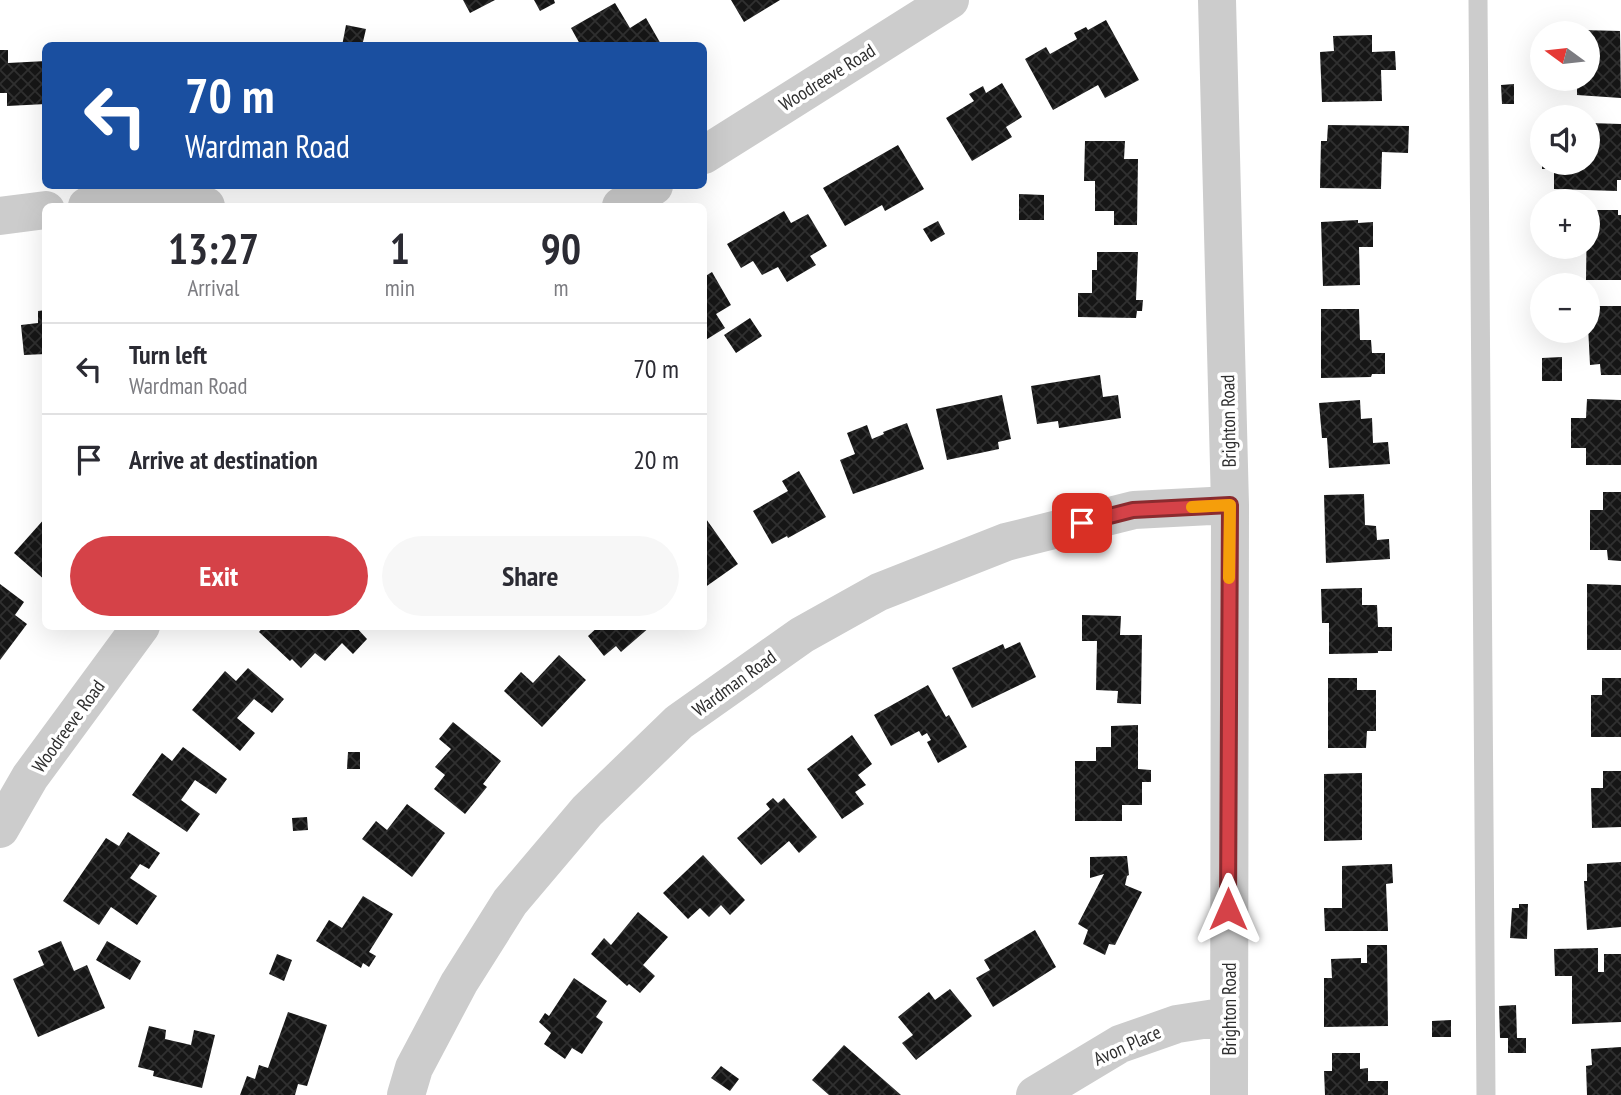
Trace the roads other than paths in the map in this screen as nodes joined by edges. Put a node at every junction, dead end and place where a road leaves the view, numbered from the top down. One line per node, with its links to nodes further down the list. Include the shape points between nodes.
1 (950, 0): 4 (street, Woodreeve Road)
2 (1217, 0): 11 (street, Brighton Road)
3 (1478, 0): 18 (lane)
4 (707, 153)
5 (649, 189): 8 (street)
6 (164, 203): 7 (street)
7 (193, 203)
8 (626, 203)
9 (42, 211): 10 (street)
10 (0, 216)
11 (1230, 505): 14 (street, Brighton Road); 15 (street, Wardman Road, via 1133,510 1006,542 879,592 802,635 690,714 587,811 510,902 459,983 414,1068)
12 (138, 630): 13 (street, Woodreeve Road, via 30,777)
13 (0, 829)
14 (1228, 1016): 16 (street, Avon Place, via 1177,1024 1120,1044); 17 (street, Brighton Road)
15 (406, 1095)
16 (1035, 1095)
17 (1229, 1095)
18 (1486, 1095)

